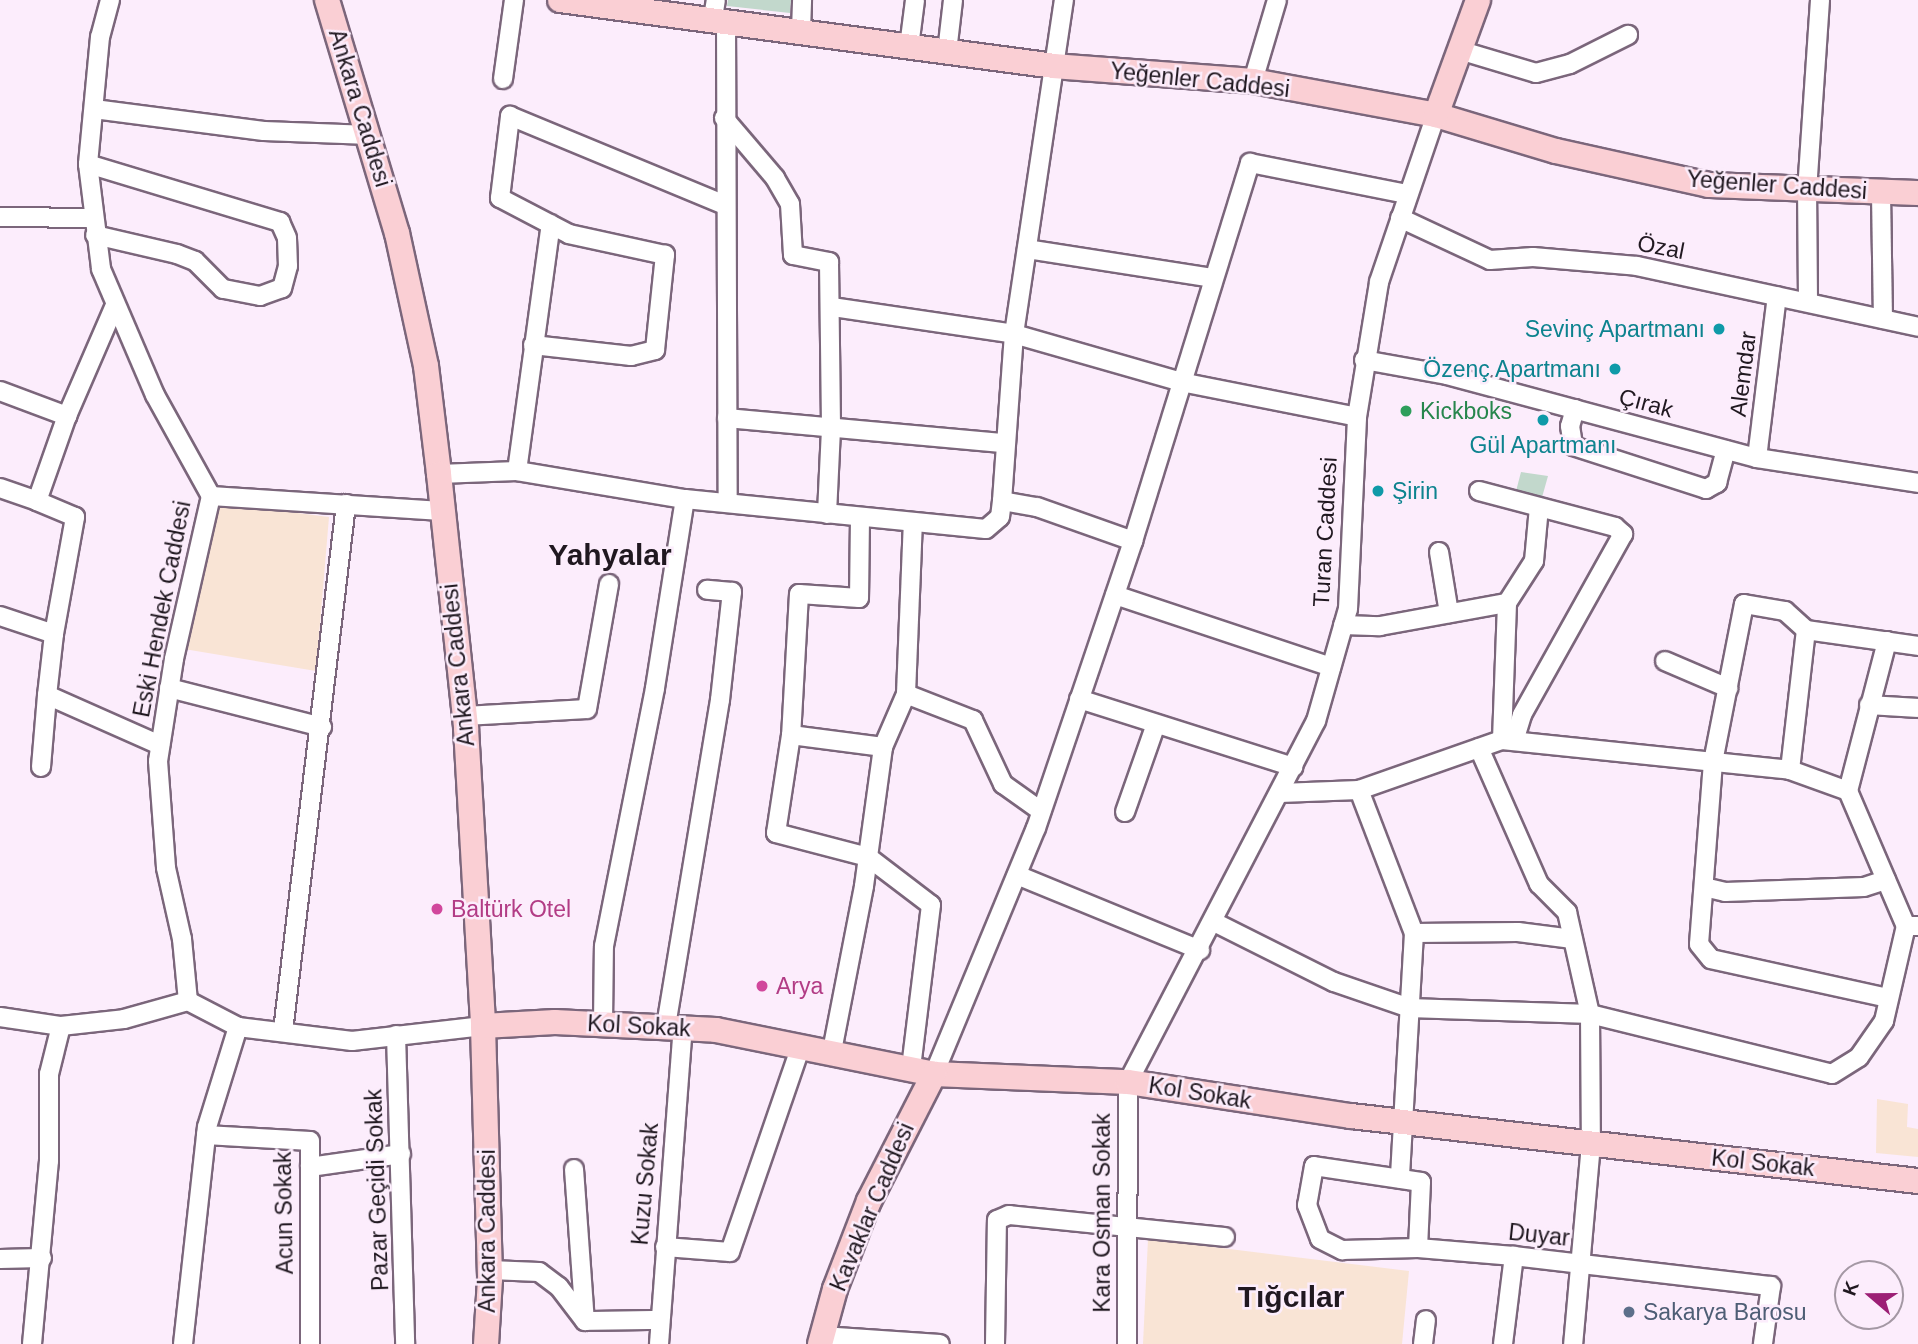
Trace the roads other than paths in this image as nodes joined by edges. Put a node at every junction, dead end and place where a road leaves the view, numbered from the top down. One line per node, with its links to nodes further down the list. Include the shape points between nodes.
1 (110, 0): 21 (street, Eski Hendek Caddesi, via 100,37)
2 (327, 0): 24 (street, Ankara Caddesi)
3 (514, 0): 19 (street)
4 (560, 0): 12 (street, Yeğenler Caddesi)
5 (802, 0): 13 (street)
6 (915, 0): 15 (street)
7 (953, 0): 17 (street)
8 (1277, 0): 20 (street)
9 (1478, 0): 16 (street)
10 (1820, 0): 26 (street)
11 (1060, 1): 18 (street)
12 (718, 13): 13 (street, Yeğenler Caddesi); 23 (street)
13 (801, 31): 15 (street, Yeğenler Caddesi)
14 (1628, 36): 16 (street, via 1544,72)
15 (909, 47): 17 (street, Yeğenler Caddesi)
16 (1459, 50): 22 (street)
17 (947, 52): 18 (street, Yeğenler Caddesi)
18 (1053, 66): 20 (street, Yeğenler Caddesi); 35 (street)
19 (503, 79)
20 (1253, 81): 22 (street, Yeğenler Caddesi)
21 (94, 109): 24 (street, via 264,131); 25 (street, Eski Hendek Caddesi)
22 (1436, 115): 26 (street, Yeğenler Caddesi, via 1556,151 1709,185); 29 (street, Turan Caddesi)
23 (724, 118): 30 (street); 40 (street, via 775,178 790,204 793,255 829,262)
24 (370, 135): 57 (street, Ankara Caddesi, via 426,366)
25 (88, 164): 34 (street, Eski Hendek Caddesi); 34 (street, via 280,222 288,238 288,266 282,288 260,296 223,289 195,261)
26 (1807, 191): 27 (street, Yeğenler Caddesi); 38 (street)
27 (1881, 193): 28 (street, Yeğenler Caddesi); 41 (street)
28 (1918, 193)
29 (1406, 194): 32 (street, Turan Caddesi); 36 (street, via 1250,163)
30 (725, 205): 33 (street, via 510,116 500,198); 51 (street)
31 (0, 217): 34 (street)
32 (1400, 218): 37 (street, Özal, via 1490,260 1532,257 1637,266); 45 (street, Turan Caddesi, via 1379,282)
33 (551, 224): 44 (street); 44 (street, via 569,234 665,255 654,350 631,356)
34 (94, 227): 39 (street, Eski Hendek Caddesi, via 101,269)
35 (1027, 249): 36 (street); 43 (street)
36 (1213, 278): 46 (street)
37 (1777, 296): 38 (street, Özal); 55 (street, Alemdar)
38 (1808, 300): 41 (street, Özal)
39 (115, 305): 49 (street); 61 (street, Eski Hendek Caddesi, via 155,395)
40 (832, 307): 43 (street); 52 (street)
41 (1883, 319): 42 (street, Özal)
42 (1918, 327)
43 (1014, 334): 46 (street); 53 (street)
44 (533, 345): 56 (street)
45 (1364, 360): 48 (street, Çırak, via 1447,375); 50 (street, Turan Caddesi)
46 (1181, 383): 50 (street); 72 (street)
47 (0, 391): 49 (street)
48 (1575, 409): 54 (street, Çırak); 54 (street, via 1570,426 1573,446 1706,489 1717,483)
49 (67, 416): 63 (street)
50 (1357, 417): 80 (street, Turan Caddesi, via 1348,609)
51 (727, 418): 52 (street); 65 (street)
52 (831, 429): 53 (street); 69 (street)
53 (1003, 443): 64 (street)
54 (1726, 450): 55 (street, Çırak)
55 (1757, 458): 58 (street, Çırak)
56 (517, 471): 57 (street); 62 (street)
57 (439, 474): 68 (street, Ankara Caddesi)
58 (1918, 482)
59 (0, 488): 63 (street)
60 (1479, 491): 67 (street)
61 (211, 496): 66 (street); 87 (street, Eski Hendek Caddesi)
62 (685, 499): 65 (street); 125 (street, via 655,688 604,946)
63 (37, 500): 82 (street, via 75,517)
64 (1002, 501): 71 (street, via 1000,517 986,529); 72 (street, via 1037,507)
65 (728, 503): 69 (street)
66 (346, 504): 68 (street); 96 (street)
67 (1539, 507): 77 (street, via 1534,561); 98 (street, via 1615,527 1623,534)
68 (442, 511): 94 (street, Ankara Caddesi)
69 (827, 514): 70 (street)
70 (860, 518): 71 (street); 97 (street, via 859,598 799,594)
71 (913, 523): 89 (street)
72 (1133, 541): 76 (street)
73 (1439, 552): 78 (street)
74 (608, 584): 94 (street, via 587,709)
75 (708, 590): 129 (street, Kuzu Sokak, via 732,592)
76 (1115, 595): 86 (street); 91 (street)
77 (1507, 603): 78 (street); 98 (street)
78 (1449, 614): 80 (street, via 1380,626)
79 (0, 616): 82 (street)
80 (1343, 625): 86 (street, Turan Caddesi)
81 (1806, 630): 83 (street); 88 (street, via 1786,611 1744,604); 105 (street)
82 (54, 634): 90 (street)
83 (1887, 641): 84 (street); 92 (street)
84 (1918, 646)
85 (1665, 661): 88 (street)
86 (1331, 667): 104 (street, Turan Caddesi, via 1315,721)
87 (169, 688): 96 (street); 99 (street, Eski Hendek Caddesi)
88 (1728, 688): 102 (street)
89 (905, 694): 100 (street); 109 (street, via 973,720 1003,784)
90 (47, 695): 99 (street); 103 (street)
91 (1079, 699): 95 (street); 109 (street)
92 (1869, 705): 93 (street); 107 (street)
93 (1918, 708)
94 (465, 716): 127 (street, Ankara Caddesi)
95 (1156, 724): 104 (street); 110 (street)
96 (322, 727): 130 (street)
97 (791, 735): 100 (street); 111 (street, via 776,833)
98 (1508, 741): 101 (street); 102 (street)
99 (160, 745): 121 (street, Eski Hendek Caddesi, via 166,868)
100 (883, 747): 111 (street)
101 (1479, 748): 106 (street); 118 (street, via 1539,884 1567,912)
102 (1713, 762): 105 (street); 114 (street)
103 (41, 767)
104 (1293, 767): 108 (street, Turan Caddesi)
105 (1790, 770): 107 (street)
106 (1359, 790): 108 (street); 117 (street)
107 (1848, 791): 113 (street)
108 (1280, 793): 115 (street, Turan Caddesi)
109 (1041, 811): 112 (street)
110 (1125, 812)
111 (868, 857): 133 (street); 134 (street, via 931,905)
112 (1017, 875): 119 (street); 134 (street)
113 (1886, 880): 114 (street, via 1864,887 1726,892); 116 (street)
114 (1704, 887): 120 (street, via 1699,944 1711,959)
115 (1214, 922): 119 (street, Turan Caddesi); 122 (street, via 1334,982)
116 (1912, 926): 120 (street)
117 (1414, 933): 118 (street, via 1518,932); 122 (street)
118 (1573, 939): 123 (street)
119 (1200, 950): 135 (street, Turan Caddesi)
120 (1888, 998): 123 (street, via 1884,1021 1859,1057 1832,1074)
121 (188, 1001): 126 (street, via 124,1019); 128 (street)
122 (1410, 1007): 123 (street); 136 (street)
123 (1590, 1014): 138 (street)
124 (0, 1017): 126 (street)
125 (603, 1023): 127 (street, Kol Sokak); 129 (street, Kol Sokak)
126 (61, 1026): 149 (street, via 49,1074)
127 (483, 1026): 131 (street); 152 (street, Ankara Caddesi)
128 (238, 1027): 130 (street); 137 (street)
129 (675, 1027): 132 (street, Kol Sokak); 146 (street, Kuzu Sokak)
130 (283, 1031): 131 (street, via 352,1041)
131 (397, 1035): 139 (street, Pazar Geçidi Sokak)
132 (802, 1046): 133 (street, Kol Sokak); 146 (street, via 730,1252)
133 (832, 1051): 134 (street, Kol Sokak)
134 (923, 1071): 135 (street, Kol Sokak); 156 (street, Kavaklar Caddesi, via 869,1201)
135 (1128, 1082): 136 (street, Kol Sokak); 144 (street, Kara Osman Sokak)
136 (1403, 1122): 138 (street, Kol Sokak); 142 (street)
137 (206, 1135): 140 (street, Acun Sokak, via 310,1141); 158 (street)
138 (1591, 1144): 143 (street, Kol Sokak); 151 (street)
139 (401, 1154): 140 (street); 160 (street, Pazar Geçidi Sokak)
140 (310, 1167): 159 (street, Acun Sokak)
141 (574, 1169): 155 (street)
142 (1400, 1179): 147 (street, via 1420,1182); 147 (street, Duyar, via 1314,1166 1307,1205 1320,1239 1342,1250)
143 (1918, 1181)
144 (1124, 1226): 145 (street); 164 (street, via 1009,1215 997,1220); 165 (street, Kara Osman Sokak)
145 (1225, 1237)
146 (665, 1247): 153 (street, Kuzu Sokak)
147 (1418, 1248): 148 (street, Duyar)
148 (1514, 1256): 151 (street, Duyar); 167 (street)
149 (42, 1258): 150 (street); 157 (street)
150 (0, 1259)
151 (1580, 1264): 168 (street); 169 (street, Duyar, via 1771,1286)
152 (490, 1270): 155 (street, via 539,1272 559,1287); 161 (street, Ankara Caddesi)
153 (657, 1320): 155 (street); 162 (street, Kuzu Sokak)
154 (1426, 1320): 166 (street)
155 (585, 1321)
156 (821, 1340): 163 (street)
157 (32, 1344)
158 (183, 1344)
159 (310, 1344)
160 (405, 1344)
161 (486, 1344)
162 (659, 1344)
163 (940, 1344)
164 (995, 1344)
165 (1127, 1344)
166 (1423, 1344)
167 (1503, 1344)
168 (1573, 1344)
169 (1763, 1344)

